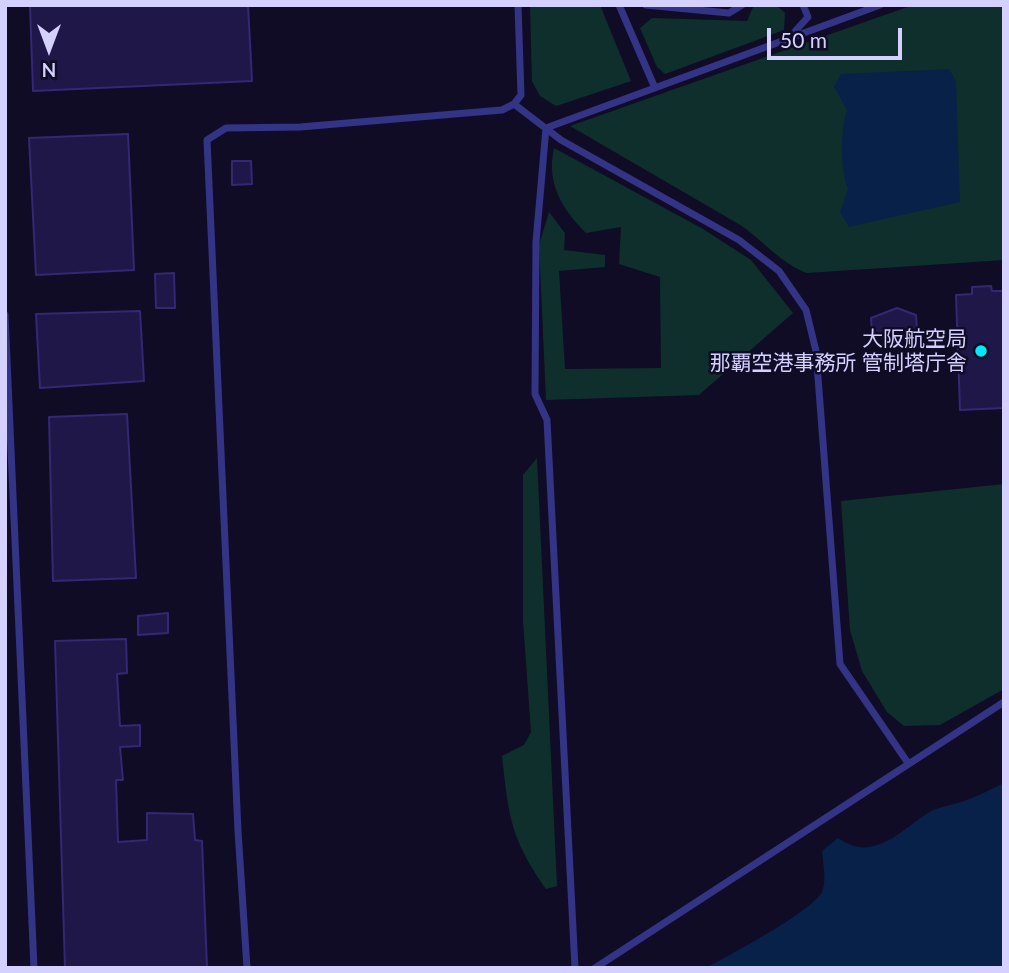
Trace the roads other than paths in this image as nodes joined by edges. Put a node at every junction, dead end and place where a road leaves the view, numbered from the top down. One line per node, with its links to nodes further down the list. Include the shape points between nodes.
1 (518, 5): 9 (lane, via 521,95)
2 (619, 5): 8 (lane)
3 (646, 5): 4 (lane, via 729,13)
4 (742, 5)
5 (803, 5): 7 (lane, via 808,17)
6 (880, 5): 7 (lane)
7 (789, 39): 8 (lane)
8 (655, 88): 10 (lane)
9 (514, 104): 10 (lane); 15 (lane, via 502,110 419,118 226,128 208,140)
10 (545, 128): 13 (lane, via 739,240 779,271 806,310 816,351 840,664); 16 (lane, via 536,242 535,394 547,420)
11 (5, 315): 14 (lane)
12 (1004, 702): 13 (lane)
13 (908, 762): 17 (lane)
14 (34, 968)
15 (247, 968)
16 (575, 968)
17 (595, 968)

